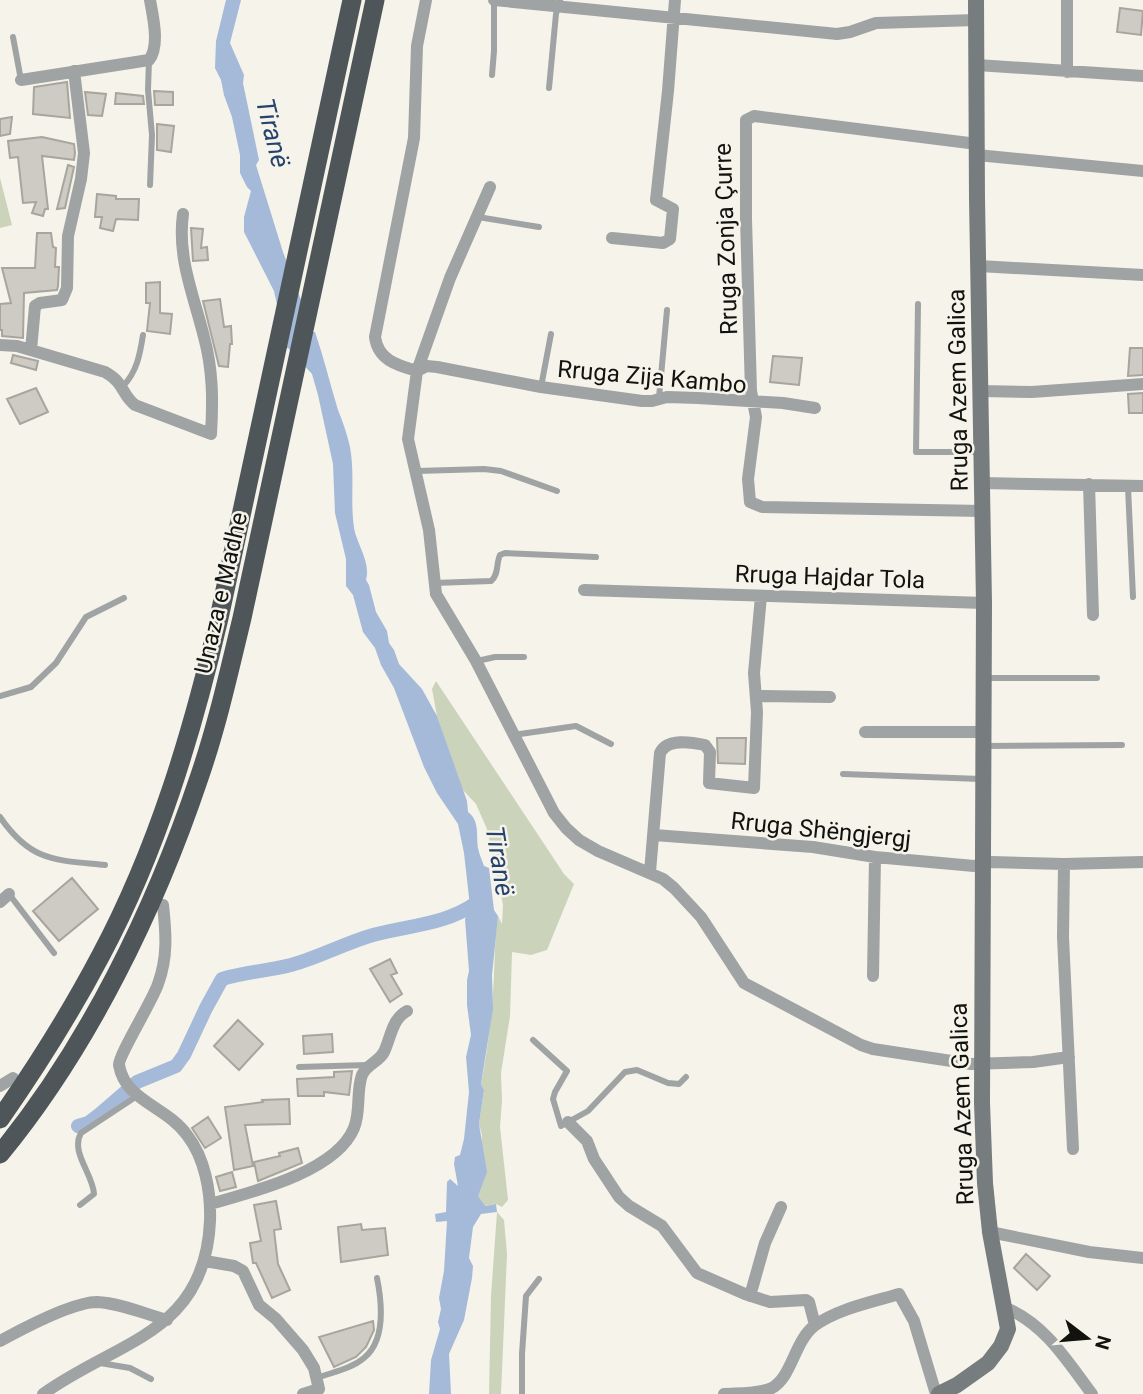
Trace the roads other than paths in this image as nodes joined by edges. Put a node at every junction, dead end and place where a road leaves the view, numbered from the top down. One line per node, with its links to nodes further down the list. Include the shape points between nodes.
1 (150, 0): 13 (street, via 154,54)
2 (352, 0): 74 (highway, Unaza e Madhe, via 219,618)
3 (375, 0): 75 (highway, Unaza e Madhe, via 242,618)
4 (426, 0): 37 (street, via 417,46 414,138 375,338 381,355)
5 (494, 0): 9 (street); 17 (lane)
6 (675, 0): 10 (street)
7 (976, 0): 11 (main road, Rruga Azem Galica)
8 (1067, 0): 16 (street)
9 (559, 3): 10 (street); 20 (lane)
10 (673, 19): 11 (street, via 837,34 876,23); 28 (street, via 656,200 673,209 670,239 663,243)
11 (977, 20): 14 (main road, Rruga Azem Galica)
12 (13, 37): 19 (lane)
13 (149, 60): 15 (street); 23 (lane)
14 (977, 65): 16 (street); 21 (main road, Rruga Azem Galica)
15 (74, 71): 19 (street); 36 (street, via 84,153 68,236 67,288 62,300 35,306)
16 (1067, 72): 18 (street)
17 (492, 75)
18 (1143, 76)
19 (21, 80)
20 (549, 88)
21 (977, 149): 22 (street); 29 (main road, Rruga Azem Galica); 43 (street, Rruga Zonja Çurre, via 799,120 754,116 746,120)
22 (1143, 171)
23 (150, 185)
24 (490, 187): 26 (street)
25 (183, 215): 39 (street, via 186,271 213,378 211,434 135,405)
26 (478, 217): 27 (lane); 37 (street, via 450,278)
27 (539, 227)
28 (612, 238)
29 (979, 266): 30 (street); 41 (main road, Rruga Azem Galica)
30 (1143, 275)
31 (918, 304): 45 (lane, via 916,452)
32 (667, 310): 42 (lane)
33 (551, 334): 40 (lane)
34 (143, 335): 39 (lane, via 136,365)
35 (0, 345): 36 (street)
36 (31, 349): 39 (street, via 105,372)
37 (417, 371): 40 (street, Rruga Zija Kambo, via 437,367); 46 (street, via 408,439)
38 (1143, 384): 41 (street)
39 (123, 386)
40 (541, 387): 42 (street, Rruga Zija Kambo, via 642,401)
41 (981, 391): 45 (main road, Rruga Azem Galica)
42 (659, 399): 43 (street, Rruga Zija Kambo)
43 (754, 403): 44 (street); 52 (street, Rruga Zija Kambo, via 757,417 748,497 755,506)
44 (814, 408)
45 (982, 452): 47 (main road, Rruga Azem Galica)
46 (415, 471): 51 (lane, via 501,471); 54 (street, via 429,530)
47 (982, 483): 48 (street); 52 (main road, Rruga Azem Galica)
48 (1089, 484): 49 (street); 60 (street)
49 (1128, 486): 50 (street); 57 (lane)
50 (1143, 486)
51 (557, 491)
52 (983, 511): 59 (main road, Rruga Azem Galica)
53 (596, 557): 54 (lane, via 505,553 500,555 491,581)
54 (434, 583): 62 (street)
55 (584, 590): 56 (street, Rruga Hajdar Tola)
56 (761, 596): 59 (street, Rruga Hajdar Tola); 66 (street)
57 (1133, 597)
58 (124, 598): 65 (lane, via 86,617 56,663 31,687)
59 (984, 603): 63 (main road, Rruga Azem Galica)
60 (1093, 615)
61 (524, 657): 62 (lane)
62 (475, 661): 69 (street)
63 (984, 678): 64 (lane); 70 (main road, Rruga Azem Galica)
64 (1097, 678)
65 (0, 696)
66 (756, 696): 67 (street); 78 (street, via 754,788 709,783 710,752 705,745 667,744 660,753)
67 (830, 697)
68 (865, 732): 70 (street)
69 (513, 735): 71 (lane, via 576,726); 84 (street, via 544,797 566,828 598,851)
70 (984, 739): 72 (lane); 76 (main road, Rruga Azem Galica)
71 (611, 744)
72 (1122, 746)
73 (843, 774): 76 (lane)
74 (176, 776): 96 (highway, via 159,797 79,972); 99 (highway, Unaza e Madhe, via 145,860 102,954)
75 (200, 777): 102 (highway, Unaza e Madhe, via 153,898 109,987 64,1063); 103 (highway, via 194,821 183,852 121,987 69,1075)
76 (984, 779): 81 (main road, Rruga Azem Galica)
77 (0, 817): 83 (lane, via 16,838 39,855)
78 (654, 835): 79 (street, Rruga Shëngjergj); 84 (street)
79 (875, 857): 81 (street, Rruga Shëngjergj); 88 (street)
80 (1143, 862): 82 (street, Rruga Shëngjergj)
81 (982, 864): 82 (street, Rruga Shëngjergj); 92 (main road, Rruga Azem Galica)
82 (1064, 864): 91 (street)
83 (105, 865)
84 (650, 872): 92 (street, via 663,878 692,908 744,983 755,990 861,1045)
85 (5, 898): 87 (lane)
86 (163, 905): 97 (street, via 164,967 152,1000 118,1060)
87 (54, 953)
88 (873, 976)
89 (407, 1011): 93 (street, via 396,1020 380,1059)
90 (533, 1040): 100 (lane, via 567,1071 553,1099 561,1126)
91 (1069, 1057): 92 (street); 101 (street)
92 (981, 1064): 107 (main road, Rruga Azem Galica)
93 (370, 1065): 94 (lane); 104 (street, via 362,1077 353,1131 336,1150 288,1180)
94 (299, 1066)
95 (686, 1077): 100 (lane, via 679,1084 637,1070 625,1072 588,1111)
96 (7, 1082): 98 (highway)
97 (131, 1089): 104 (street, via 188,1136 202,1165); 105 (lane, via 77,1139 94,1186 94,1194)
98 (0, 1098)
99 (0, 1119)
100 (568, 1122): 112 (street, via 587,1141 619,1196 662,1226 697,1273)
101 (1073, 1149)
102 (0, 1154)
103 (0, 1171)
104 (210, 1204): 109 (street)
105 (80, 1205)
106 (781, 1208): 112 (street)
107 (990, 1232): 108 (street); 113 (main road, Rruga Azem Galica)
108 (1143, 1258)
109 (205, 1261): 114 (street, via 187,1298); 118 (street, via 243,1271 259,1305 303,1350)
110 (377, 1278): 118 (lane, via 381,1318 371,1352 349,1367)
111 (539, 1279): 122 (lane, via 526,1296)
112 (750, 1296): 115 (street, via 770,1303 806,1300)
113 (1006, 1308): 124 (main road, Rruga Azem Galica, via 1008,1329 995,1355 977,1372); 125 (street, via 1035,1324)
114 (167, 1320): 116 (street, via 88,1303); 117 (street)
115 (815, 1325): 123 (street, via 773,1387); 124 (street, via 899,1294 914,1321)
116 (0, 1341)
117 (96, 1362): 119 (lane, via 118,1365); 120 (street)
118 (317, 1378): 121 (street, via 319,1388)
119 (151, 1379)
120 (43, 1394)
121 (303, 1394)
122 (522, 1394)
123 (724, 1394)
124 (938, 1394)
125 (1092, 1394)

